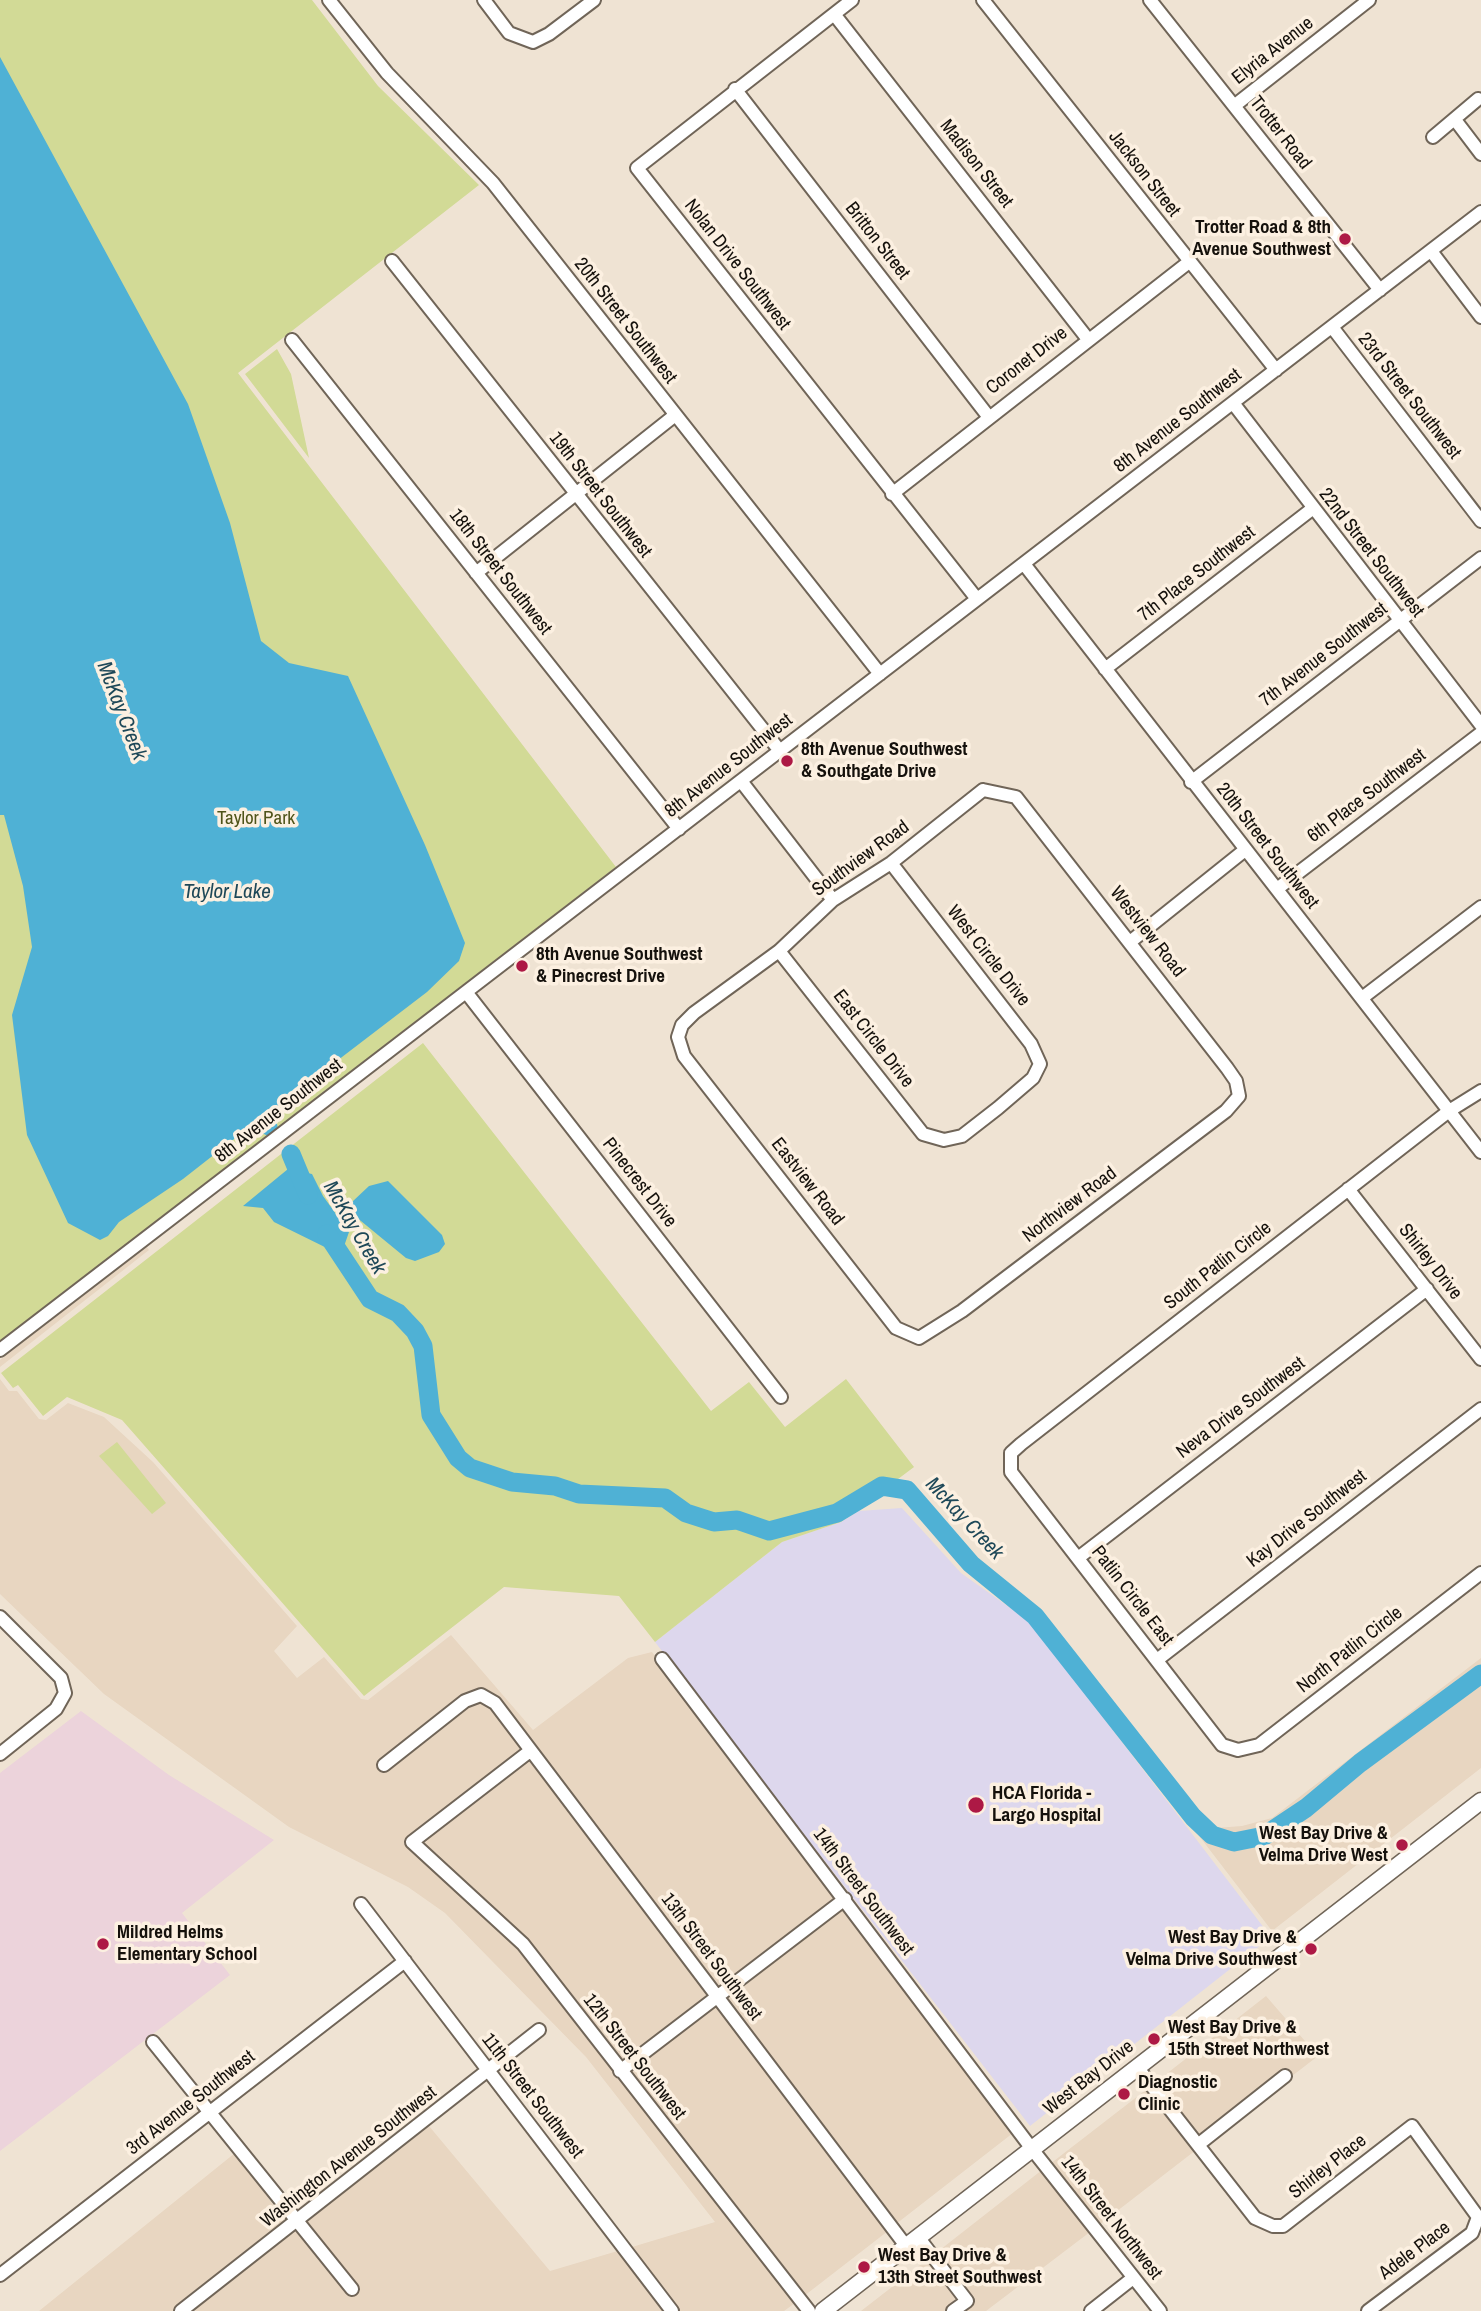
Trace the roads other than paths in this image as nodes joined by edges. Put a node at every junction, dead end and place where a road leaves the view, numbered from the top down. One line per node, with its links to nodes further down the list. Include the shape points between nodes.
1 (330, 0): 26 (street, 20th Street Southwest, via 387,74 493,183)
2 (484, 0): 3 (street, via 509,33 533,42)
3 (594, 0)
4 (852, 0): 8 (street, Nolan Drive Southwest)
5 (983, 0): 18 (street, Jackson Street)
6 (1150, 0): 11 (street, Trotter Road)
7 (1369, 0): 11 (street, Elyria Avenue)
8 (834, 14): 9 (street, Nolan Drive Southwest); 22 (street, Madison Street)
9 (735, 89): 27 (street, Britton Street); 29 (street, Nolan Drive Southwest, via 637,168)
10 (1478, 99): 12 (street)
11 (1234, 106): 19 (street, Trotter Road)
12 (1456, 121): 13 (street); 14 (street)
13 (1433, 137)
14 (1481, 154)
15 (1481, 212): 16 (street, 8th Avenue Southwest)
16 (1431, 251): 19 (street, 8th Avenue Southwest); 20 (street)
17 (392, 261): 28 (street, 19th Street Southwest)
18 (1189, 262): 22 (street, Coronet Drive); 24 (street, Jackson Street)
19 (1380, 290): 21 (street, 8th Avenue Southwest)
20 (1481, 317)
21 (1332, 327): 24 (street, 8th Avenue Southwest); 31 (street, 23rd Street Southwest)
22 (1087, 338): 27 (street, Coronet Drive)
23 (292, 340): 34 (street, 18th Street Southwest)
24 (1276, 370): 25 (street, 8th Avenue Southwest)
25 (1233, 403): 30 (street, 22nd Street Southwest); 33 (street, 8th Avenue Southwest)
26 (674, 416): 28 (street); 38 (street, 20th Street Southwest)
27 (988, 416): 29 (street, Coronet Drive)
28 (574, 493): 34 (street); 41 (street, 19th Street Southwest)
29 (892, 494): 35 (street, Nolan Drive Southwest)
30 (1312, 509): 36 (street, 22nd Street Southwest); 37 (street, 7th Place Southwest)
31 (1481, 521)
32 (1481, 558): 36 (street, 7th Avenue Southwest)
33 (1024, 564): 35 (street, 8th Avenue Southwest); 37 (street, 20th Street Southwest)
34 (476, 573): 45 (street, 18th Street Southwest)
35 (977, 599): 38 (street, 8th Avenue Southwest)
36 (1400, 621): 39 (street, 22nd Street Southwest); 43 (street, 7th Avenue Southwest)
37 (1105, 669): 43 (street, 20th Street Southwest)
38 (880, 674): 41 (street, 8th Avenue Southwest)
39 (1481, 725)
40 (1481, 733): 48 (street, 6th Place Southwest)
41 (780, 751): 42 (street, 8th Avenue Southwest)
42 (741, 781): 45 (street, 8th Avenue Southwest); 49 (street)
43 (1191, 782): 46 (street, 20th Street Southwest)
44 (1016, 797): 47 (street, Southview Road, via 983,790); 51 (street, Westview Road)
45 (679, 829): 53 (street, 8th Avenue Southwest)
46 (1245, 850): 48 (street, 20th Street Southwest); 51 (street)
47 (891, 863): 49 (street, Southview Road); 59 (street, West Circle Drive, via 1031,1044 1040,1064 1033,1078 962,1136)
48 (1276, 889): 54 (street, 20th Street Southwest)
49 (833, 900): 52 (street, Southview Road)
50 (1481, 907): 54 (street)
51 (1130, 942): 57 (street, Westview Road, via 1227,1068)
52 (779, 951): 55 (street, Southview Road, via 694,1013); 59 (street, East Circle Drive, via 923,1134)
53 (466, 992): 64 (street, 8th Avenue Southwest); 66 (street, Pinecrest Drive)
54 (1362, 998): 58 (street, 20th Street Southwest)
55 (678, 1037): 63 (street, Eastview Road, via 684,1056 896,1328)
56 (1481, 1091): 58 (street, South Patlin Circle)
57 (1239, 1096): 63 (street, Northview Road, via 1226,1111 962,1311)
58 (1449, 1111): 60 (street, 20th Street Southwest); 61 (street, South Patlin Circle)
59 (944, 1140)
60 (1481, 1152)
61 (1348, 1189): 62 (street, Shirley Drive); 68 (street, South Patlin Circle)
62 (1427, 1289): 65 (street, Shirley Drive); 69 (street, Neva Drive Southwest)
63 (919, 1338)
64 (0, 1350)
65 (1481, 1359)
66 (781, 1397)
67 (1481, 1409): 73 (street, Kay Drive Southwest)
68 (1012, 1453): 69 (street, Patlin Circle East, via 1011,1472)
69 (1077, 1558): 73 (street, Patlin Circle East)
70 (1481, 1573): 74 (street, North Patlin Circle, via 1259,1745)
71 (0, 1617): 76 (street, via 61,1678 65,1693 55,1709)
72 (662, 1659): 79 (street, 14th Street Southwest)
73 (1157, 1660): 74 (street, Patlin Circle East, via 1222,1745)
74 (1238, 1750)
75 (530, 1751): 77 (street, 13th Street Southwest, via 495,1703 481,1695 465,1701); 82 (street, 13th Street Southwest); 86 (street, 12th Street Southwest, via 412,1842 523,1944)
76 (0, 1754)
77 (384, 1765)
78 (1479, 1807): 85 (main road, West Bay Drive)
79 (845, 1899): 82 (street); 91 (street, 14th Street Southwest)
80 (361, 1904): 81 (street, 11th Street Southwest)
81 (405, 1962): 87 (street, 11th Street Southwest); 89 (street, 3rd Avenue Southwest)
82 (716, 1996): 86 (street); 94 (street, 13th Street Southwest)
83 (538, 2030): 87 (street, Washington Avenue Southwest)
84 (153, 2042): 89 (street)
85 (1137, 2067): 90 (street); 91 (main road, West Bay Drive)
86 (620, 2071): 100 (street, 12th Street Southwest)
87 (488, 2073): 93 (street, Washington Avenue Southwest); 99 (street, 11th Street Southwest)
88 (1285, 2076): 90 (street)
89 (209, 2112): 93 (street); 95 (street, 3rd Avenue Southwest)
90 (1199, 2144): 92 (street, Shirley Place, via 1255,2218 1283,2226 1412,2126)
91 (1032, 2149): 94 (main road, West Bay Drive); 96 (street, 14th Street Northwest)
92 (1478, 2217): 105 (street, Adele Place, via 1472,2233)
93 (298, 2221): 97 (street); 98 (street, Washington Avenue Southwest)
94 (912, 2242): 101 (main road, West Bay Drive); 102 (street, 13th Street Southwest, via 967,2301)
95 (0, 2275)
96 (1133, 2278): 103 (street); 104 (street, 14th Street Northwest)
97 (352, 2289)
98 (181, 2311)
99 (672, 2311)
100 (809, 2311)
101 (823, 2311)
102 (953, 2311)
103 (1091, 2311)
104 (1160, 2311)
105 (1368, 2311)

